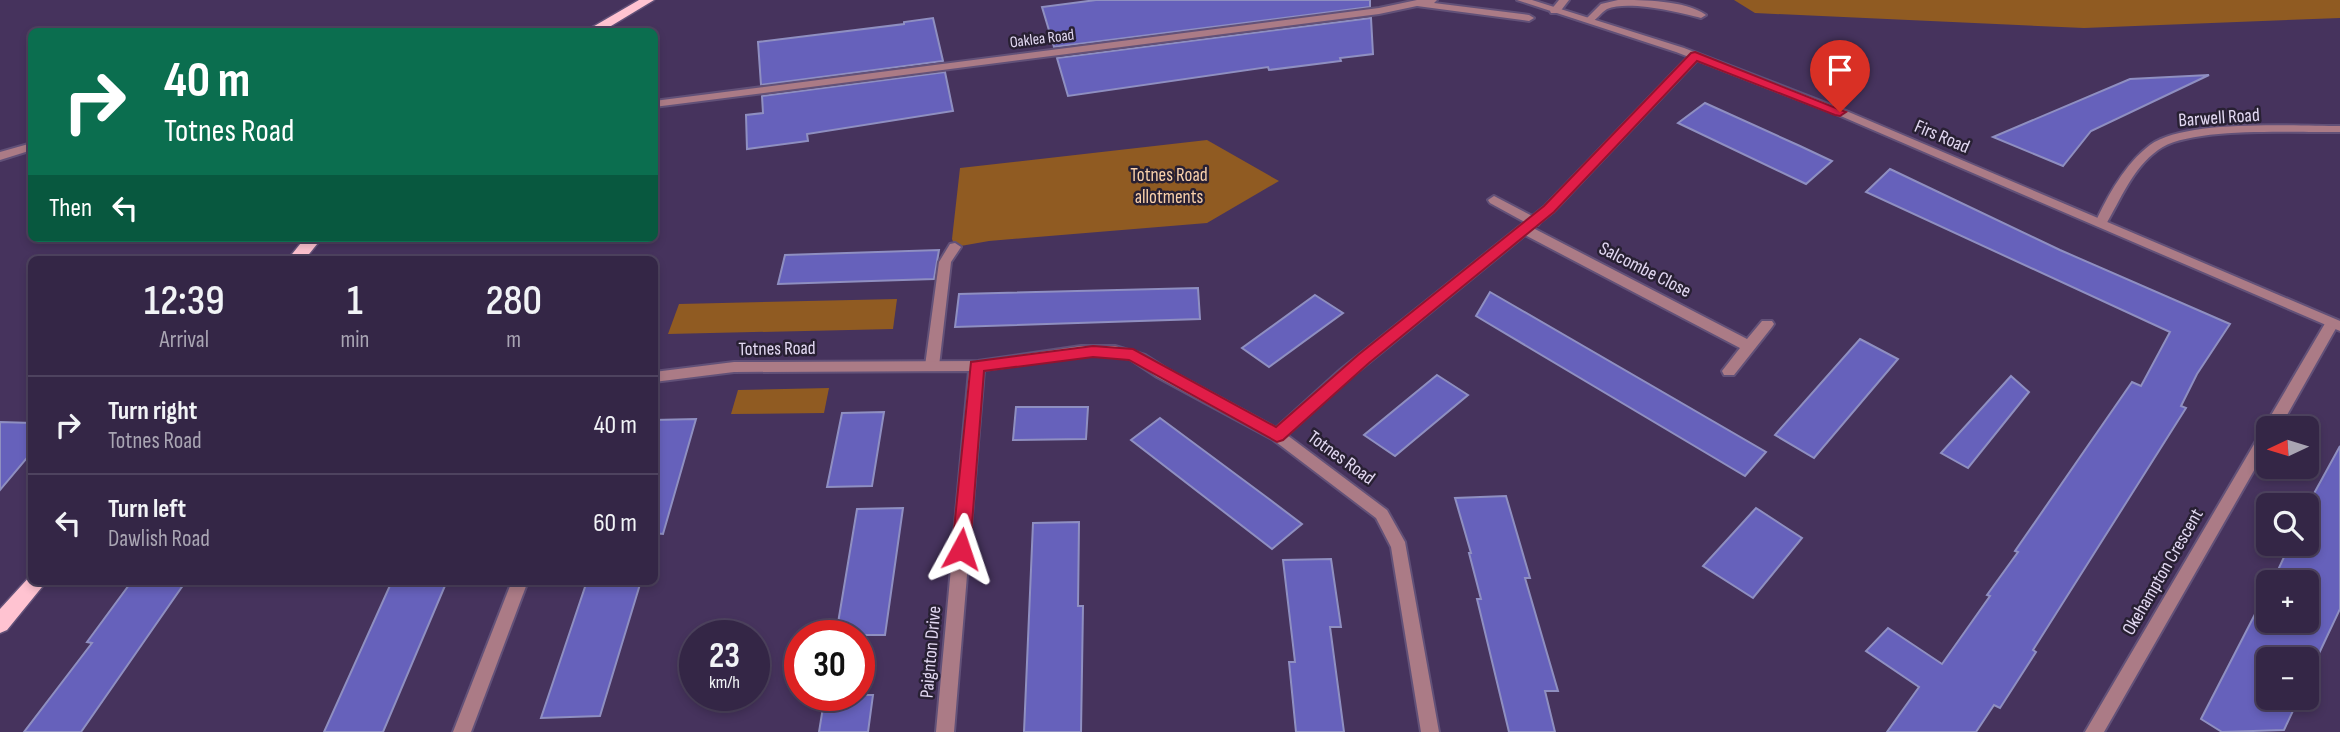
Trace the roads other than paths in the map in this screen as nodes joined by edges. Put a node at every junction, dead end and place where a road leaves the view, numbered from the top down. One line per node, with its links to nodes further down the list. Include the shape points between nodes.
1 (648, 0): 10 (main road)
2 (1432, 0): 5 (street, Oaklea Road)
3 (1522, 0): 6 (street, Firs Road)
4 (1564, 0): 6 (street)
5 (1419, 4): 8 (street); 12 (street, Oaklea Road)
6 (1555, 11): 9 (street, Firs Road)
7 (1701, 15): 9 (street, via 1675,5 1625,1 1606,5)
8 (1529, 18)
9 (1590, 20): 11 (street, Firs Road)
10 (597, 28)
11 (1695, 56): 17 (street, Firs Road); 18 (street)
12 (658, 103)
13 (2340, 129): 17 (street, Barwell Road, via 2174,137 2150,150 2115,195)
14 (28, 147): 15 (street)
15 (0, 156)
16 (1494, 200): 18 (street, Salcombe Close)
17 (2101, 223): 23 (street, Firs Road)
18 (1529, 225): 24 (street, Salcombe Close); 30 (street, via 1354,366)
19 (311, 242): 21 (main road)
20 (955, 247): 25 (street, via 945,262)
21 (299, 256)
22 (1768, 324): 24 (street)
23 (2336, 325): 29 (street)
24 (1748, 346): 27 (street)
25 (932, 366): 26 (street, Totnes Road); 28 (street, Totnes Road, via 731,368)
26 (977, 366): 30 (street, Totnes Road, via 1093,351 1133,355); 36 (street, Paignton Drive)
27 (1729, 371)
28 (658, 376)
29 (2279, 416)
30 (1277, 435): 37 (street, Totnes Road, via 1382,514 1399,547)
31 (2256, 454): 38 (street, Okehampton Crescent)
32 (32, 585): 34 (main road)
33 (518, 585): 35 (street)
34 (0, 624)
35 (462, 732)
36 (945, 732)
37 (1430, 732)
38 (2094, 732)

